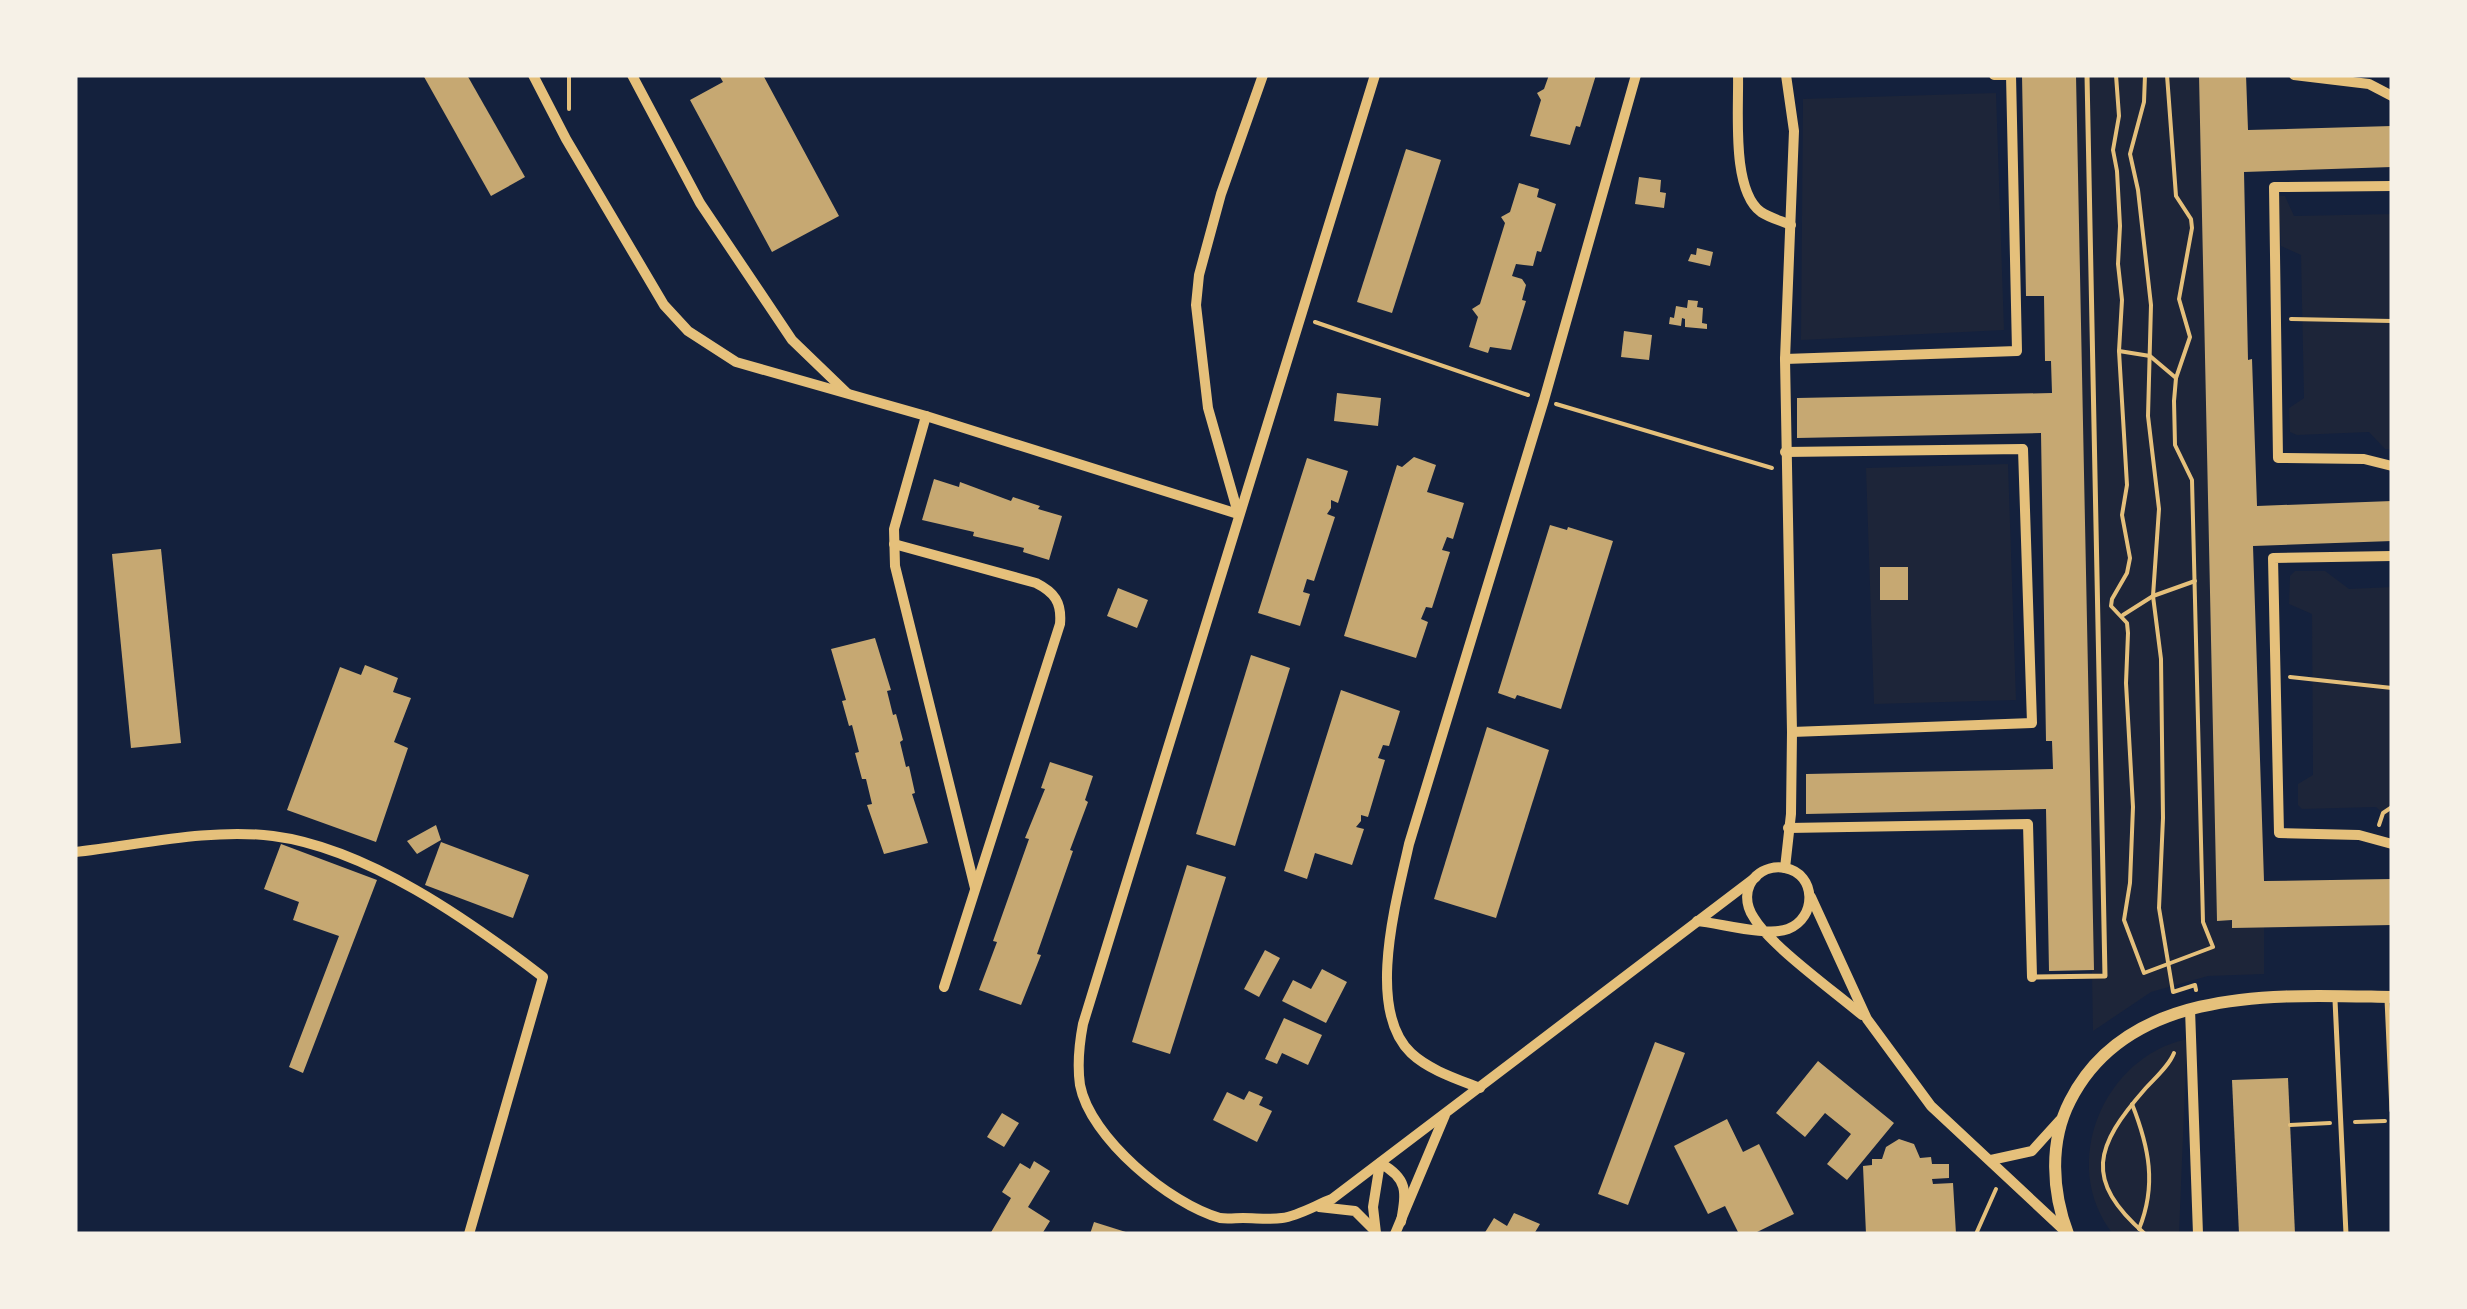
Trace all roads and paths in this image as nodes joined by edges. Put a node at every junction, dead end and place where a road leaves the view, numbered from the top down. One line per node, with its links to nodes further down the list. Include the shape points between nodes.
1 (533, 75): 25 (street, via 642,271 688,331 736,362)
2 (632, 75): 25 (street, via 700,203 792,340)
3 (1263, 75): 31 (street, via 1222,194 1196,305 1208,408)
4 (1374, 75): 31 (street)
5 (1636, 75): 59 (street, via 1409,844 1395,912 1387,1006 1393,1030 1430,1066)
6 (1738, 75): 16 (street, via 1747,194 1760,212)
7 (1786, 75): 16 (street, via 1794,131)
8 (1994, 75): 22 (street, via 2011,75 2017,351)
9 (2087, 75): 52 (lane, via 2105,976)
10 (2116, 75): 20 (path)
11 (2144, 75): 21 (path, via 2130,154 2151,305)
12 (2167, 75): 23 (path, via 2176,196 2192,228 2179,299 2190,337)
13 (2294, 75): 14 (street, via 2369,84)
14 (2392, 96)
15 (2392, 186): 17 (street, via 2274,187)
16 (1791, 225): 22 (street)
17 (2276, 318): 18 (path); 29 (street, via 2278,458 2364,459)
18 (2392, 321)
19 (1328, 325): 24 (path)
20 (2119, 351): 21 (path); 36 (path, via 2127,484 2122,515 2130,558 2112,599)
21 (2150, 356): 23 (path); 35 (path, via 2148,416 2159,509)
22 (1786, 359): 28 (street)
23 (2176, 378): 34 (path, via 2176,445 2192,480)
24 (1518, 392)
25 (851, 397): 27 (street)
26 (1576, 410): 30 (path)
27 (926, 416): 31 (street); 32 (street)
28 (1785, 452): 39 (street); 39 (street, via 2024,449 2032,723)
29 (2392, 466)
30 (1770, 468)
31 (1238, 514): 67 (street, via 1083,1024 1081,1088 1100,1129 1164,1190 1222,1218 1284,1218)
32 (894, 544): 47 (street); 47 (street, via 1036,583 1052,591 1062,610)
33 (2392, 556): 37 (street, via 2274,558)
34 (2195, 581): 35 (path); 51 (path, via 2203,922 2214,947)
35 (2153, 596): 36 (path); 51 (path, via 2162,659 2159,908)
36 (2120, 616): 51 (path, via 2128,632 2133,807 2124,920 2144,973)
37 (2276, 676): 38 (path); 42 (street, via 2279,833)
38 (2392, 688)
39 (1792, 732): 41 (street)
40 (2392, 806): 42 (path)
41 (1788, 828): 45 (street); 52 (street, via 2028,824)
42 (2374, 839): 43 (street)
43 (2392, 844)
44 (75, 852): 71 (street, via 225,834 275,836 385,875 474,924 543,977)
45 (1785, 868): 46 (street); 48 (street, via 1804,878)
46 (1756, 876): 49 (street); 50 (street, via 1747,900)
47 (975, 889): 53 (street)
48 (1810, 897): 50 (street, via 1796,925); 57 (street)
49 (1696, 920): 50 (street); 59 (street)
50 (1763, 930): 57 (street)
51 (2168, 961): 56 (path, via 2173,992 2195,985)
52 (2032, 977)
53 (944, 987)
54 (2334, 997): 55 (street); 56 (street); 77 (lane)
55 (2390, 997): 61 (lane)
56 (2196, 1007): 58 (street); 63 (street, via 2124,1037 2076,1088)
57 (1867, 1019): 64 (street, via 1931,1106)
58 (2191, 1031): 60 (path, via 2176,1034 2174,1057); 76 (street)
59 (1480, 1088): 62 (street)
60 (2132, 1104): 69 (path, via 2151,1175); 69 (path, via 2110,1136 2104,1175 2119,1212)
61 (2392, 1111)
62 (1446, 1114): 65 (street); 68 (street)
63 (2060, 1120): 64 (street, via 2032,1152); 74 (street, via 2055,1176)
64 (1992, 1160): 74 (street)
65 (1380, 1164): 67 (street); 68 (street, via 1403,1183); 70 (street)
66 (1996, 1188): 73 (path)
67 (1312, 1207): 70 (street, via 1355,1211)
68 (1401, 1222): 72 (street)
69 (2140, 1229): 75 (path)
70 (1376, 1233)
71 (470, 1234)
72 (1395, 1234)
73 (1976, 1234)
74 (2068, 1234)
75 (2145, 1234)
76 (2198, 1234)
77 (2346, 1234)

